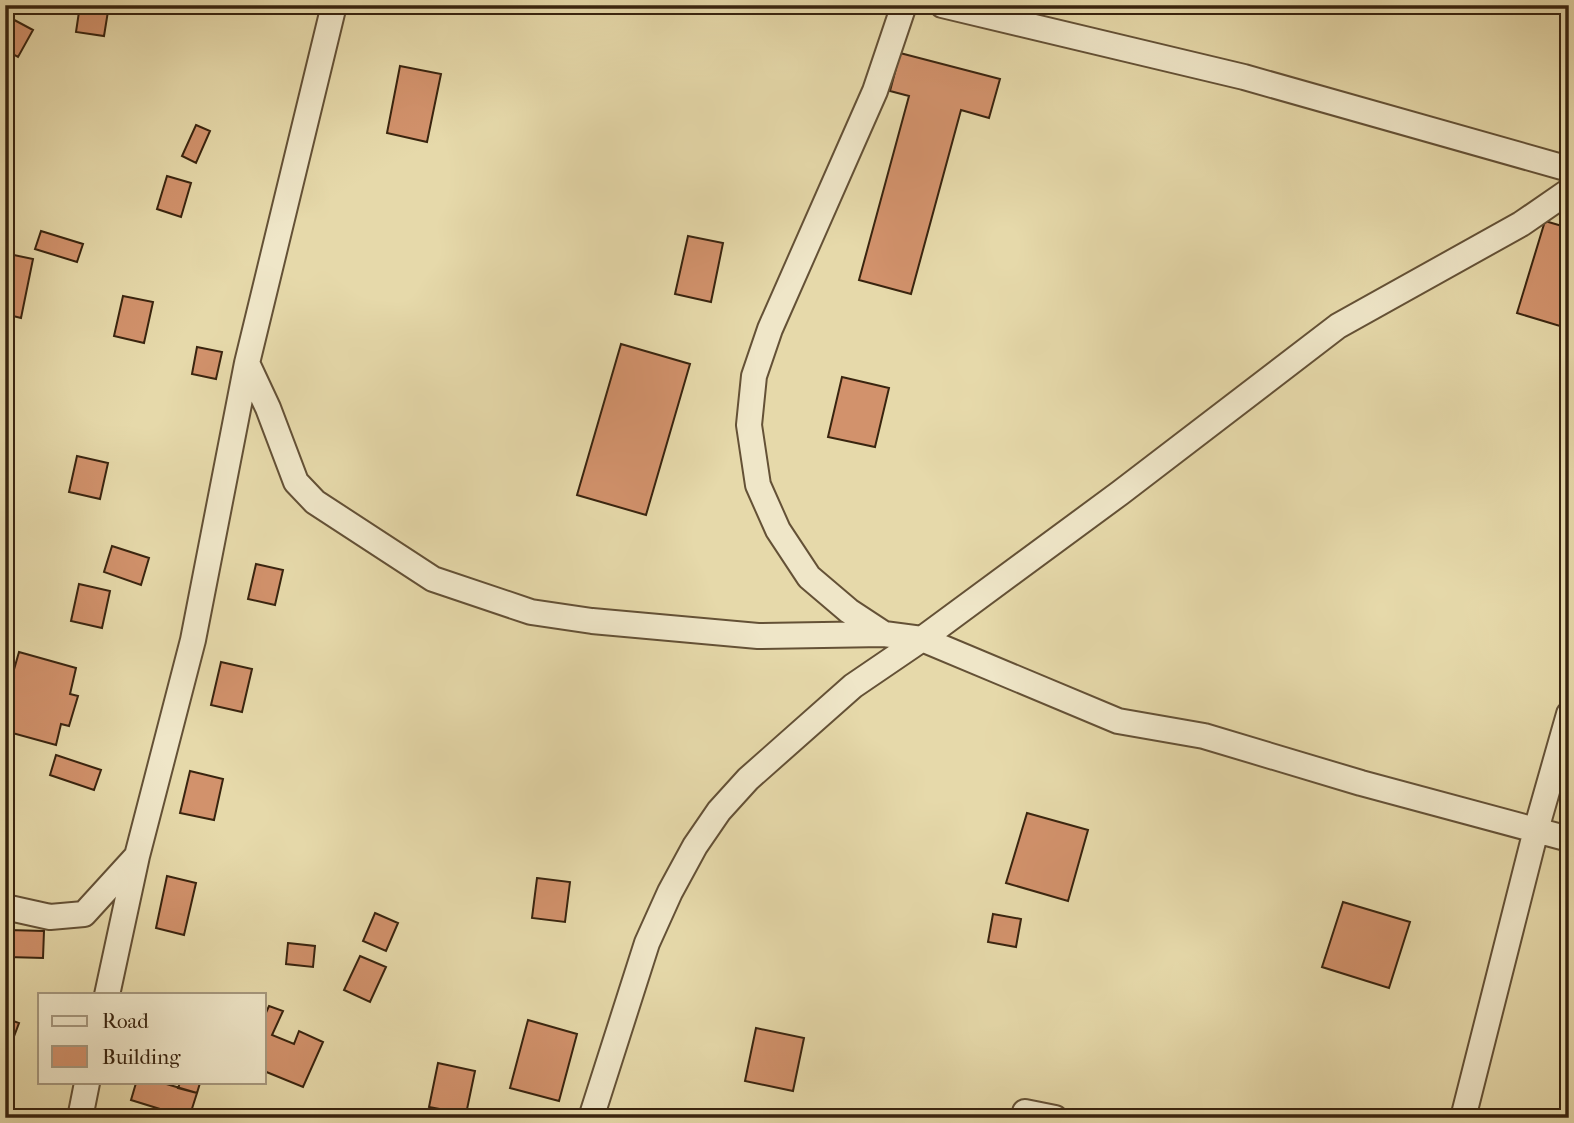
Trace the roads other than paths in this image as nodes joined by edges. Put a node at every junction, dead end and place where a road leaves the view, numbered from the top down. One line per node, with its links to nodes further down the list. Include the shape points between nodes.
1 (334, 5): 6 (street)
2 (904, 5): 7 (street, via 875,91 770,329 754,376 748,425 758,485 778,530 809,577)
3 (942, 5): 4 (street, via 1244,77)
4 (1569, 169)
5 (1569, 191): 8 (street, via 1521,224 1338,326)
6 (247, 363): 7 (street, via 296,482 314,502 433,579 531,612 592,621 758,636); 12 (street, via 193,640)
7 (884, 634): 8 (street)
8 (922, 639): 10 (street, via 1118,720 1204,736); 18 (street, via 853,686 800,732 748,779 701,837 647,943)
9 (1569, 714): 10 (street)
10 (1536, 830): 11 (street); 20 (street)
11 (1569, 839)
12 (137, 856): 13 (street, via 84,914 50,917); 14 (street)
13 (5, 907)
14 (107, 993)
15 (87, 1084): 17 (street)
16 (1025, 1112): 19 (street)
17 (80, 1118)
18 (591, 1118)
19 (1055, 1118)
20 (1463, 1118)

